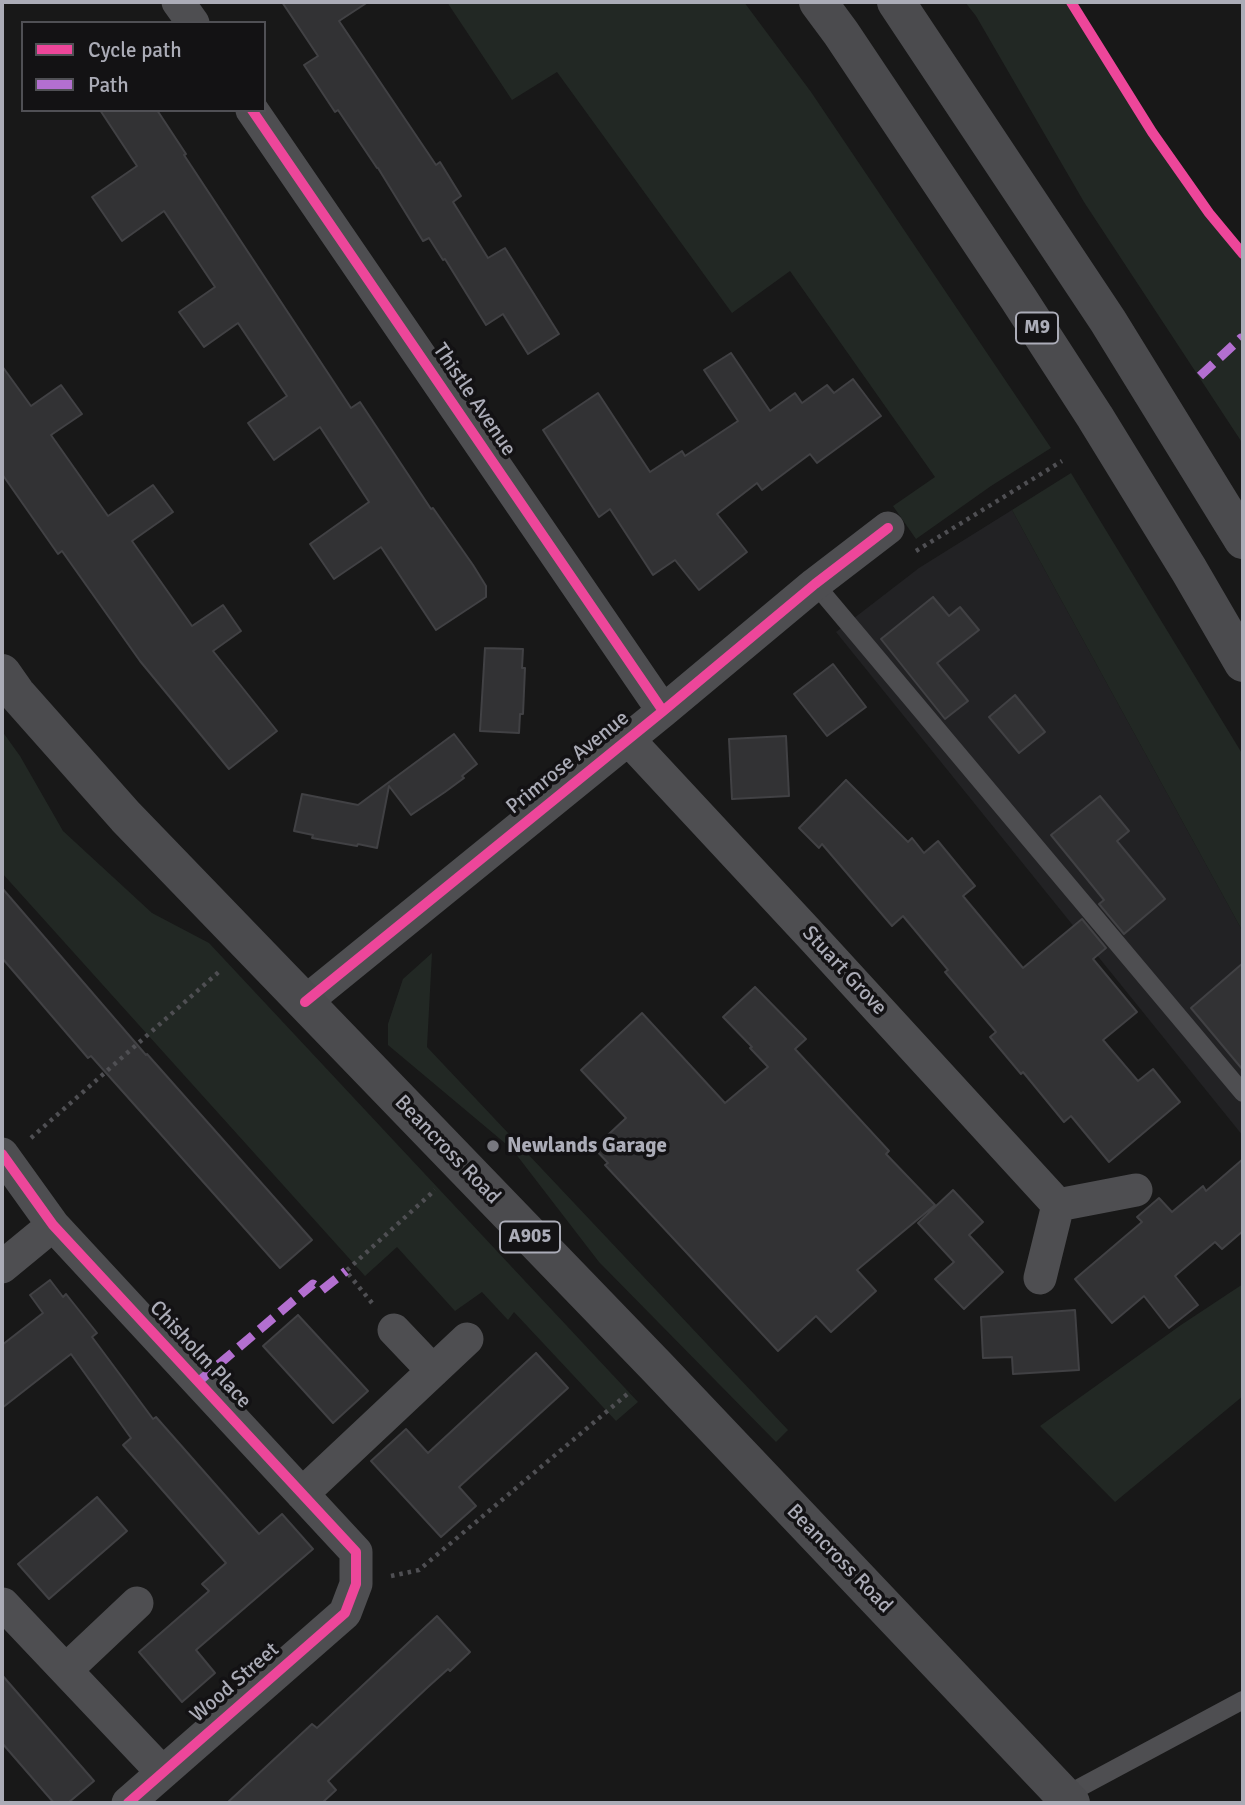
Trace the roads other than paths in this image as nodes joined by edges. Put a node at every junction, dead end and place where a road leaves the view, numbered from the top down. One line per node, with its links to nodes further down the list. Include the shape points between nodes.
1 (178, 2): 4 (street)
2 (818, 2): 9 (main road, M9, via 1095,416)
3 (896, 2): 7 (main road, via 1108,321)
4 (192, 21)
5 (253, 112): 11 (street, Thistle Avenue)
6 (888, 528): 8 (street, Primrose Avenue)
7 (1243, 540)
8 (815, 584): 11 (street, Primrose Avenue); 14 (lane)
9 (1243, 663)
10 (2, 673): 13 (main road, Beancross Road / A905, via 126,817)
11 (663, 711): 12 (street, Primrose Avenue)
12 (628, 739): 13 (street, Primrose Avenue); 17 (street, Stuart Grove)
13 (305, 1002): 31 (main road, Beancross Road / A905)
14 (1243, 1093)
15 (4, 1157): 18 (street, Chisholm Place)
16 (1136, 1190): 17 (street)
17 (1058, 1205): 20 (street)
18 (53, 1226): 19 (street); 24 (street, Chisholm Place)
19 (2, 1267)
20 (1040, 1278)
21 (394, 1330): 23 (street)
22 (467, 1339): 23 (street)
23 (433, 1371): 24 (street)
24 (302, 1494): 25 (street, Chisholm Place, via 356,1552)
25 (356, 1584): 30 (street, Wood Street, via 345,1613)
26 (137, 1603): 28 (street)
27 (4, 1604): 28 (street)
28 (66, 1670): 30 (street)
29 (1243, 1700): 31 (lane)
30 (162, 1772): 32 (street, Wood Street)
31 (1067, 1799)
32 (128, 1803)

